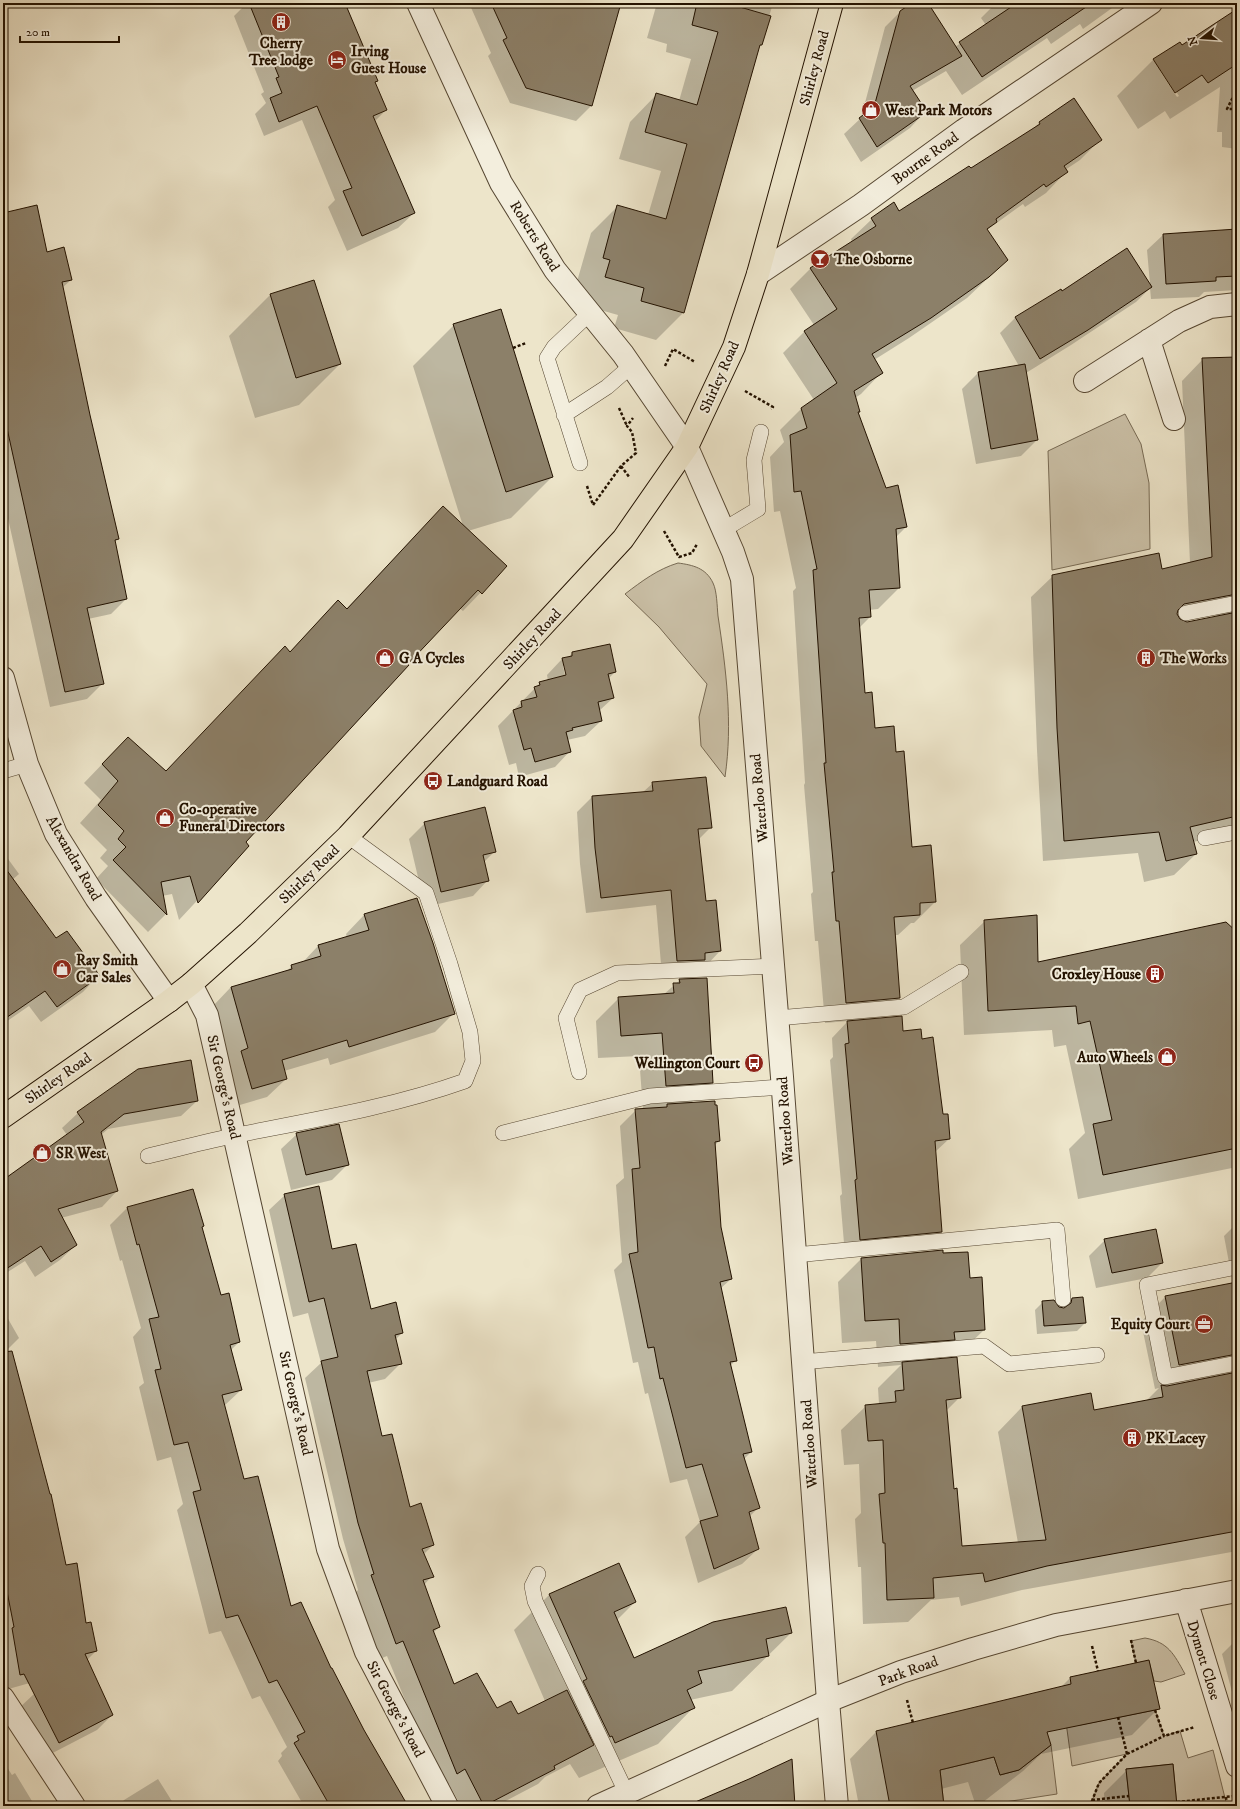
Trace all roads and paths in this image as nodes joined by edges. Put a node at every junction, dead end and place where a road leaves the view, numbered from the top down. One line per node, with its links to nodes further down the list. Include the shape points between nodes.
1 (418, 3): 8 (street, Roberts Road, via 501,183 555,270)
2 (832, 3): 6 (main road, Shirley Road)
3 (1151, 3): 6 (street, Bourne Road)
4 (1237, 89): 5 (path, via 1227,110)
5 (1237, 109)
6 (758, 274): 11 (main road, Shirley Road, via 734,347)
7 (1237, 304): 9 (street, via 1210,307 1179,321)
8 (590, 313): 10 (street, Roberts Road); 14 (lane, via 554,347 547,358)
9 (1149, 340): 12 (street); 15 (street)
10 (631, 366): 13 (street, Roberts Road); 14 (lane, via 607,387)
11 (721, 377): 13 (path, via 673,349); 16 (path, via 772,407); 17 (main road, Shirley Road)
12 (1085, 381)
13 (651, 394): 17 (street, Roberts Road); 18 (path, via 627,426 632,432 636,453 620,466 593,505)
14 (564, 415): 18 (lane)
15 (1174, 419)
16 (761, 432): 19 (lane, via 754,460 758,509)
17 (687, 448): 19 (street, Waterloo Road); 26 (main road, Shirley Road, via 623,539)
18 (580, 463)
19 (723, 530): 28 (street, Waterloo Road, via 734,552 742,579)
20 (1237, 602): 21 (lane)
21 (1186, 613)
22 (3, 678): 23 (street, Alexandra Road)
23 (27, 764): 24 (lane); 31 (street, Alexandra Road, via 56,834 96,898)
24 (3, 771)
25 (1237, 832): 27 (lane)
26 (348, 836): 30 (main road, Shirley Road); 37 (lane, via 426,893 470,1032 473,1061 465,1081 437,1092 321,1119)
27 (1205, 838)
28 (773, 966): 32 (street, Waterloo Road); 33 (lane, via 617,973 580,990 566,1018)
29 (961, 972): 32 (lane, via 904,1007)
30 (191, 984): 31 (main road, Shirley Road); 37 (street, Sir George's Road, via 207,1015)
31 (169, 1001): 35 (main road, Shirley Road)
32 (777, 1018): 34 (street, Waterloo Road)
33 (580, 1072)
34 (782, 1087): 36 (lane, via 650,1096); 39 (street, Waterloo Road)
35 (3, 1117)
36 (503, 1133)
37 (235, 1135): 38 (lane); 63 (street, Sir George's Road, via 328,1549 366,1652)
38 (148, 1156)
39 (795, 1255): 41 (lane, via 1057,1230); 43 (street, Waterloo Road)
40 (1237, 1267): 44 (lane, via 1147,1285 1165,1377)
41 (1063, 1299)
42 (1097, 1355): 43 (lane, via 1009,1364 984,1346)
43 (802, 1362): 49 (street, Waterloo Road)
44 (1237, 1363)
45 (538, 1574): 56 (lane, via 532,1586 535,1601)
46 (1237, 1591): 47 (street, Park Road)
47 (1186, 1600): 49 (street, Park Road, via 1056,1625 908,1670); 52 (street, Dymott Close)
48 (3, 1698): 62 (street)
49 (828, 1701): 56 (street, Park Road); 65 (street, Waterloo Road)
50 (1155, 1710): 53 (path)
51 (1118, 1717): 54 (path)
52 (1222, 1719): 53 (path); 55 (street, Dymott Close)
53 (1164, 1736): 54 (path)
54 (1127, 1754): 60 (path, via 1099,1783)
55 (1237, 1766)
56 (626, 1792): 64 (street, Park Road)
57 (1237, 1795): 59 (path)
58 (1129, 1796): 60 (path)
59 (1226, 1797): 61 (path); 67 (path)
60 (1092, 1800): 66 (path)
61 (1177, 1802)
62 (74, 1806)
63 (447, 1806)
64 (598, 1806)
65 (837, 1806)
66 (1090, 1806)
67 (1227, 1806)

